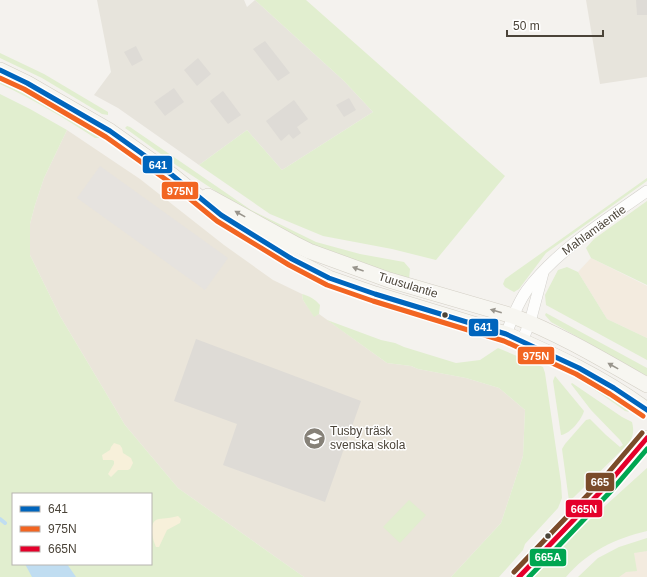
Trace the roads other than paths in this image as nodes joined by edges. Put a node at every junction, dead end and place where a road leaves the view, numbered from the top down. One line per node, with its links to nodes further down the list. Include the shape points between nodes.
1 (0, 70): 2 (main road, Tuusulantie, via 110,130)
2 (172, 175): 5 (main road, Tuusulantie, one-way to 2, via 389,280 309,251); 7 (main road, Tuusulantie, via 221,215 292,260 329,278)
3 (647, 191): 4 (street, Mahlamäentie, via 566,250)
4 (544, 271): 5 (street, Mahlamäentie, via 527,291); 6 (street)
5 (513, 316): 6 (main road, Tuusulantie); 7 (street, Mahlamäentie)
6 (530, 322): 8 (street); 9 (main road, Tuusulantie, one-way to 6)
7 (506, 334): 8 (main road, Tuusulantie)
8 (522, 341): 10 (main road, Tuusulantie, via 603,381)
9 (647, 385)
10 (647, 410)
11 (647, 438): 13 (main road)
12 (647, 454): 13 (main road)
13 (607, 485): 14 (main road)
14 (519, 577)

